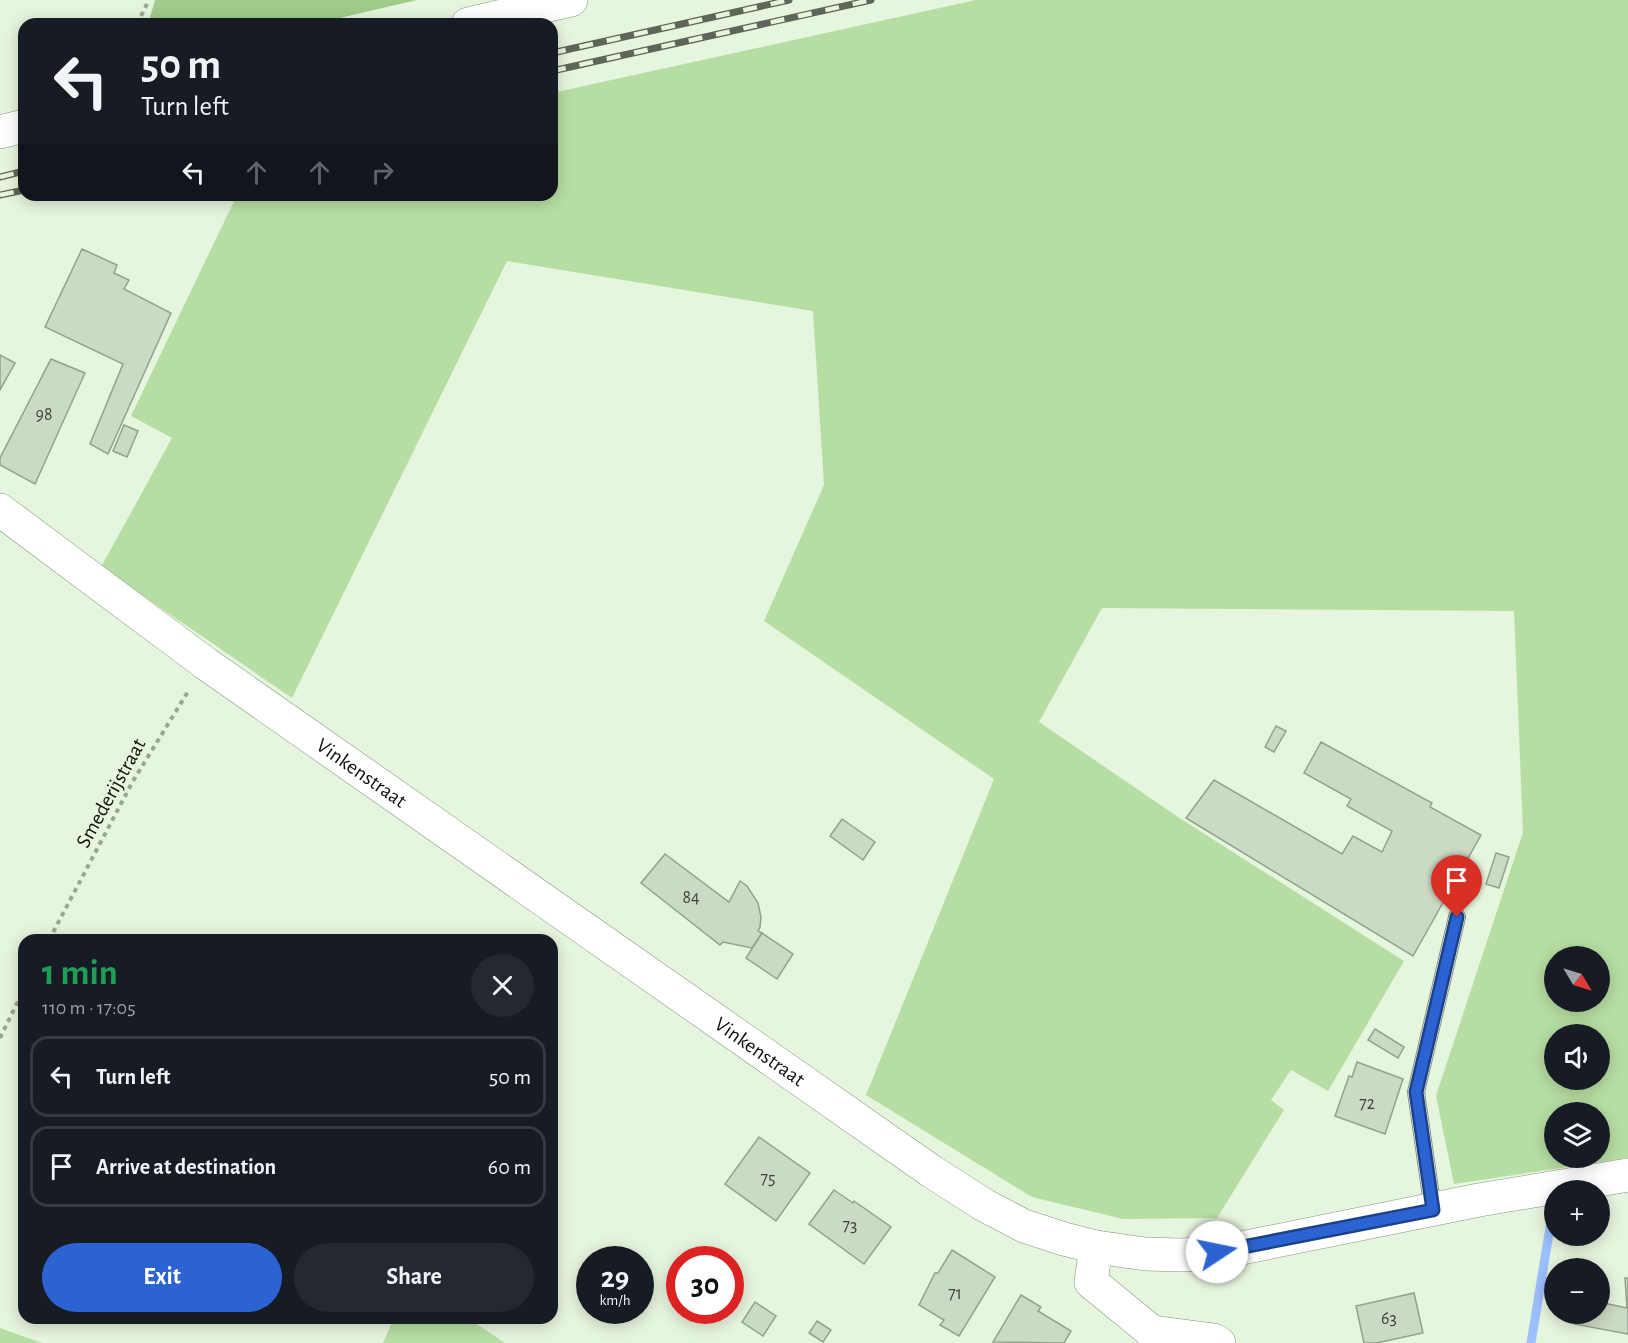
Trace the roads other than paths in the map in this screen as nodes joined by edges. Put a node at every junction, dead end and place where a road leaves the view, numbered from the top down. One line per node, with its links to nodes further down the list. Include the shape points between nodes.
1 (572, 0): 2 (street)
2 (494, 18)
3 (18, 128): 4 (street)
4 (0, 132)
5 (0, 510): 9 (street, Vinkenstraat, via 205,663 957,1188 1024,1226)
6 (1457, 917): 8 (lane, via 1416,1092)
7 (1628, 1175): 8 (street, Vinkenstraat)
8 (1433, 1210): 9 (street, Vinkenstraat, via 1217,1252 1145,1254)
9 (1096, 1247): 10 (street, via 1091,1282 1152,1332)
10 (1219, 1343)

